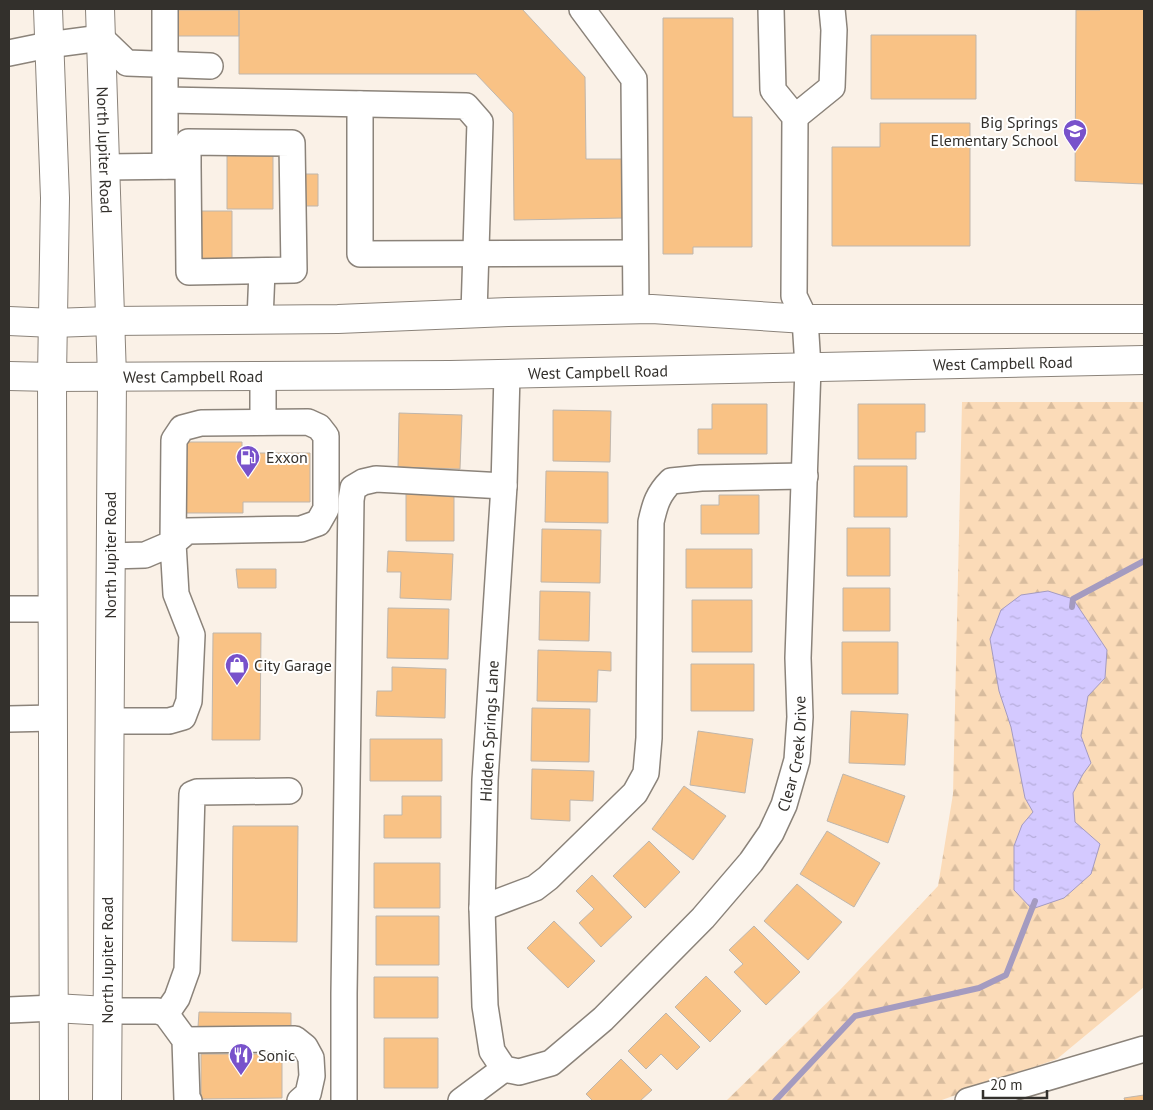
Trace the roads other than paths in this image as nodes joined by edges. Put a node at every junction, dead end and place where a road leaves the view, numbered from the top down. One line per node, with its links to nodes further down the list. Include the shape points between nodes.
1 (48, 9): 8 (main road)
2 (100, 9): 7 (main road, North Jupiter Road)
3 (165, 9): 10 (street)
4 (582, 9): 17 (street, via 634,79)
5 (771, 9): 14 (street, via 773,90)
6 (832, 9): 14 (street, via 832,87)
7 (101, 38): 8 (street); 10 (street, via 128,63); 16 (main road, North Jupiter Road)
8 (48, 45): 9 (street); 28 (main road, via 55,198)
9 (9, 53)
10 (166, 64): 11 (street); 12 (street)
11 (210, 66)
12 (166, 100): 13 (street); 15 (street)
13 (360, 104): 18 (street, via 466,106 480,122); 18 (street, via 360,254)
14 (795, 117): 22 (street, via 794,296)
15 (180, 158): 16 (street); 19 (street, via 190,272); 19 (street, via 292,143 294,270)
16 (105, 167): 23 (main road, North Jupiter Road)
17 (636, 252): 18 (street); 20 (street)
18 (476, 253): 21 (street)
19 (262, 271): 24 (street)
20 (636, 309): 21 (main road); 22 (main road)
21 (474, 313): 24 (main road)
22 (805, 319): 25 (main road); 31 (street, Clear Creek Drive)
23 (110, 320): 24 (main road); 28 (main road); 35 (main road, North Jupiter Road)
24 (260, 320)
25 (1116, 320): 26 (main road); 29 (main road)
26 (1144, 320)
27 (9, 321): 28 (main road)
28 (53, 323): 36 (main road)
29 (1117, 360): 30 (main road, West Campbell Road); 31 (main road, West Campbell Road)
30 (1144, 360)
31 (808, 367): 32 (main road, West Campbell Road); 38 (street, Clear Creek Drive)
32 (507, 374): 34 (main road, West Campbell Road); 39 (street, Hidden Springs Lane)
33 (9, 376): 36 (main road, West Campbell Road)
34 (263, 376): 35 (main road, West Campbell Road); 37 (street)
35 (112, 377): 36 (main road, West Campbell Road); 41 (main road, North Jupiter Road)
36 (52, 378): 43 (main road)
37 (263, 422): 40 (street, via 200,423 182,428 174,440); 40 (street, via 308,422 319,427 326,436 326,510 318,523 301,529 187,531)
38 (806, 476): 48 (street, via 701,478 671,481 662,490 651,522 646,773 635,793 548,878 535,888); 55 (street, Clear Creek Drive, via 796,760 784,805 771,833 752,862 703,918 603,1019 551,1063)
39 (504, 486): 48 (street, Hidden Springs Lane, via 485,780); 60 (street, via 376,479 353,488)
40 (173, 543): 41 (street, via 145,555); 46 (street, via 176,594 192,635 189,701 183,716 169,721)
41 (110, 556): 46 (main road, North Jupiter Road)
42 (9, 609): 43 (street)
43 (53, 609): 44 (main road)
44 (54, 718): 45 (street); 49 (main road)
45 (9, 719)
46 (109, 721): 51 (main road, North Jupiter Road)
47 (289, 791): 52 (street, via 192,794 187,970 177,998)
48 (482, 908): 55 (street, Hidden Springs Lane, via 484,1006 492,1051)
49 (54, 1008): 50 (street); 51 (main road); 56 (main road)
50 (9, 1010)
51 (107, 1011): 52 (street, via 158,1011); 57 (main road, North Jupiter Road)
52 (166, 1014): 53 (street)
53 (185, 1040): 58 (street); 59 (street, via 295,1039 311,1058 308,1094)
54 (1144, 1049): 62 (street)
55 (511, 1071): 61 (street)
56 (54, 1101)
57 (107, 1101)
58 (189, 1101)
59 (300, 1101)
60 (344, 1101)
61 (461, 1101)
62 (968, 1101)

